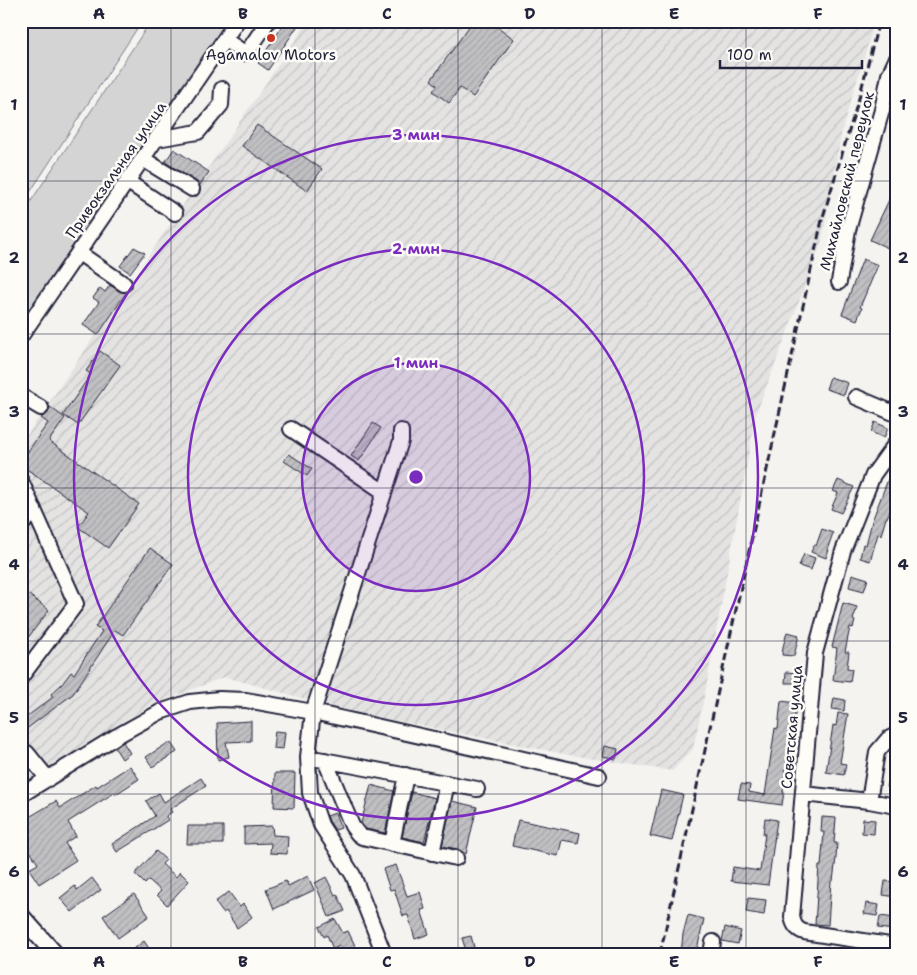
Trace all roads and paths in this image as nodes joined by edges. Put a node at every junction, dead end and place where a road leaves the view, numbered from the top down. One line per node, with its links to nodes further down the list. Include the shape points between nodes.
1 (237, 21): 3 (street, Привокзальная улица)
2 (268, 21): 3 (street, via 245,53)
3 (225, 40): 6 (street, Привокзальная улица)
4 (896, 60): 12 (street, Михайловский переулок, via 889,75 848,230)
5 (222, 89): 6 (street, via 221,105 198,132)
6 (157, 139): 7 (street, Привокзальная улица)
7 (143, 159): 8 (street, Привокзальная улица); 9 (street)
8 (128, 182): 10 (street); 11 (street, Привокзальная улица)
9 (192, 189)
10 (174, 213)
11 (79, 253): 13 (street); 14 (street, Привокзальная улица)
12 (839, 282)
13 (124, 284)
14 (21, 336)
15 (21, 396): 17 (street)
16 (856, 397): 18 (street)
17 (41, 408)
18 (896, 414)
19 (291, 429): 23 (street)
20 (401, 431): 23 (street, via 401,441)
21 (896, 443): 37 (street, Советская улица, via 873,475 842,551 815,653)
22 (21, 481): 24 (street)
23 (384, 492): 27 (street)
24 (34, 508): 25 (street); 26 (street, via 76,604)
25 (21, 526)
26 (21, 677)
27 (313, 712): 29 (street); 33 (street); 34 (street, via 246,700 190,702 160,712)
28 (896, 735): 39 (street, via 877,752)
29 (308, 756): 31 (street); 47 (street, via 310,793 321,825 353,875)
30 (21, 757): 34 (street, via 27,753)
31 (325, 760): 32 (street); 41 (street, via 358,834)
32 (406, 775): 35 (street); 41 (street)
33 (598, 776)
34 (48, 779): 38 (street)
35 (447, 783): 36 (street); 42 (street)
36 (477, 788)
37 (803, 794): 39 (street); 45 (street, Советская улица, via 793,923 804,932)
38 (21, 795)
39 (869, 801): 40 (street)
40 (896, 806)
41 (392, 844): 42 (street)
42 (432, 853): 43 (street)
43 (456, 858)
44 (21, 916): 46 (main road)
45 (896, 946)
46 (55, 954)
47 (384, 954)

